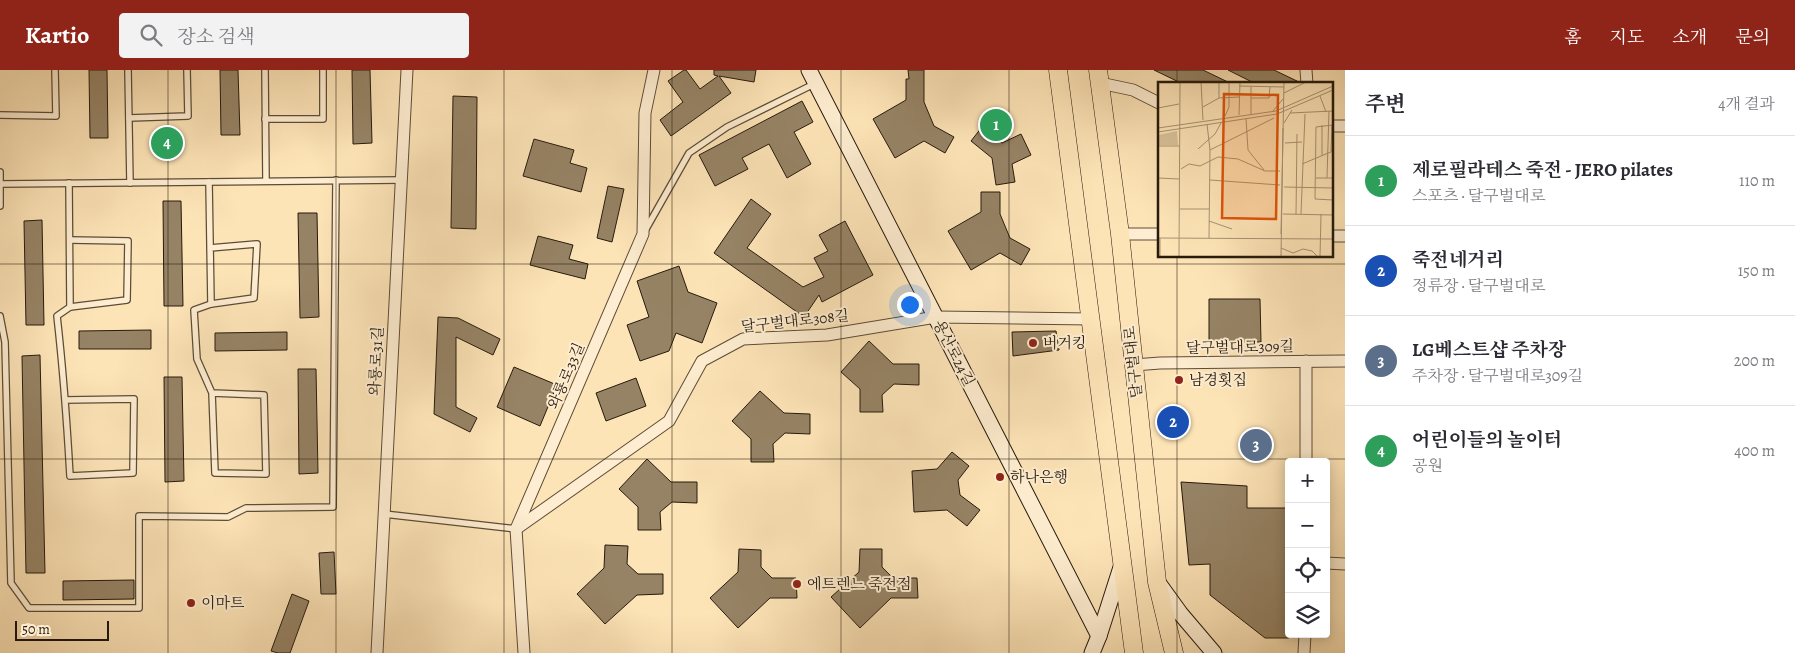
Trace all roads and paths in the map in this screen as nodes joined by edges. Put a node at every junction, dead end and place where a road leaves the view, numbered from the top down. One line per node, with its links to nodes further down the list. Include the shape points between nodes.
1 (55, 70): 12 (lane, via 56,116)
2 (128, 70): 13 (lane)
3 (187, 70): 13 (lane, via 188,116)
4 (265, 70): 14 (lane)
5 (323, 70): 14 (lane, via 323,119)
6 (407, 70): 19 (street, 와룡로31길)
7 (654, 70): 26 (street, 와룡로33길, via 645,113)
8 (1058, 70): 37 (main road)
9 (813, 76): 26 (lane, 와룡로33길, via 689,153); 36 (street, 용산로24길)
10 (1099, 76): 11 (street); 27 (main road, 달구벌대로)
11 (1158, 102)
12 (0, 115)
13 (129, 118): 21 (lane)
14 (265, 119): 20 (lane)
15 (1332, 126): 16 (street)
16 (1345, 126)
17 (0, 172): 24 (lane)
18 (336, 180): 19 (lane); 20 (lane); 35 (lane, via 333,507 246,508 228,518 139,516 139,608 29,608 10,583 5,342)
19 (401, 180): 44 (street, 와룡로31길)
20 (266, 181): 22 (lane)
21 (130, 182): 22 (lane); 23 (lane)
22 (209, 182): 32 (lane)
23 (69, 183): 24 (lane); 31 (lane)
24 (0, 184): 25 (lane)
25 (0, 206)
26 (643, 234): 45 (street, 와룡로33길)
27 (1120, 234): 28 (street); 40 (main road, 달구벌대로)
28 (1158, 234)
29 (1332, 236): 30 (street)
30 (1345, 236)
31 (70, 240): 34 (lane); 34 (lane, via 128,241 127,300)
32 (210, 248): 33 (lane); 33 (lane, via 257,244 254,298)
33 (211, 304): 41 (lane, via 194,310 197,359)
34 (70, 308): 42 (lane, via 57,316)
35 (0, 316)
36 (936, 317): 37 (street, 달구벌대로308길); 45 (street, 달구벌대로308길, via 827,335 743,338 702,361 669,421); 50 (street, 용산로24길)
37 (1090, 319): 47 (main road)
38 (1306, 361): 39 (street); 40 (street, 달구벌대로309길); 43 (street, 달구벌대로309길)
39 (1345, 361)
40 (1134, 365): 49 (main road, 달구벌대로)
41 (212, 393): 41 (lane, via 215,473 266,474 264,395)
42 (65, 400): 42 (lane, via 70,476 133,473 134,400)
43 (1306, 458)
44 (383, 514): 45 (lane); 52 (street, 와룡로31길)
45 (516, 529): 53 (street, 와룡로33길)
46 (1330, 563): 48 (street)
47 (1122, 564): 50 (street); 55 (main road)
48 (1345, 564)
49 (1157, 582): 56 (main road, 달구벌대로); 57 (street)
50 (1099, 636): 54 (street)
51 (1305, 638): 58 (street)
52 (377, 653)
53 (524, 653)
54 (1092, 653)
55 (1134, 653)
56 (1174, 653)
57 (1214, 653)
58 (1304, 653)

